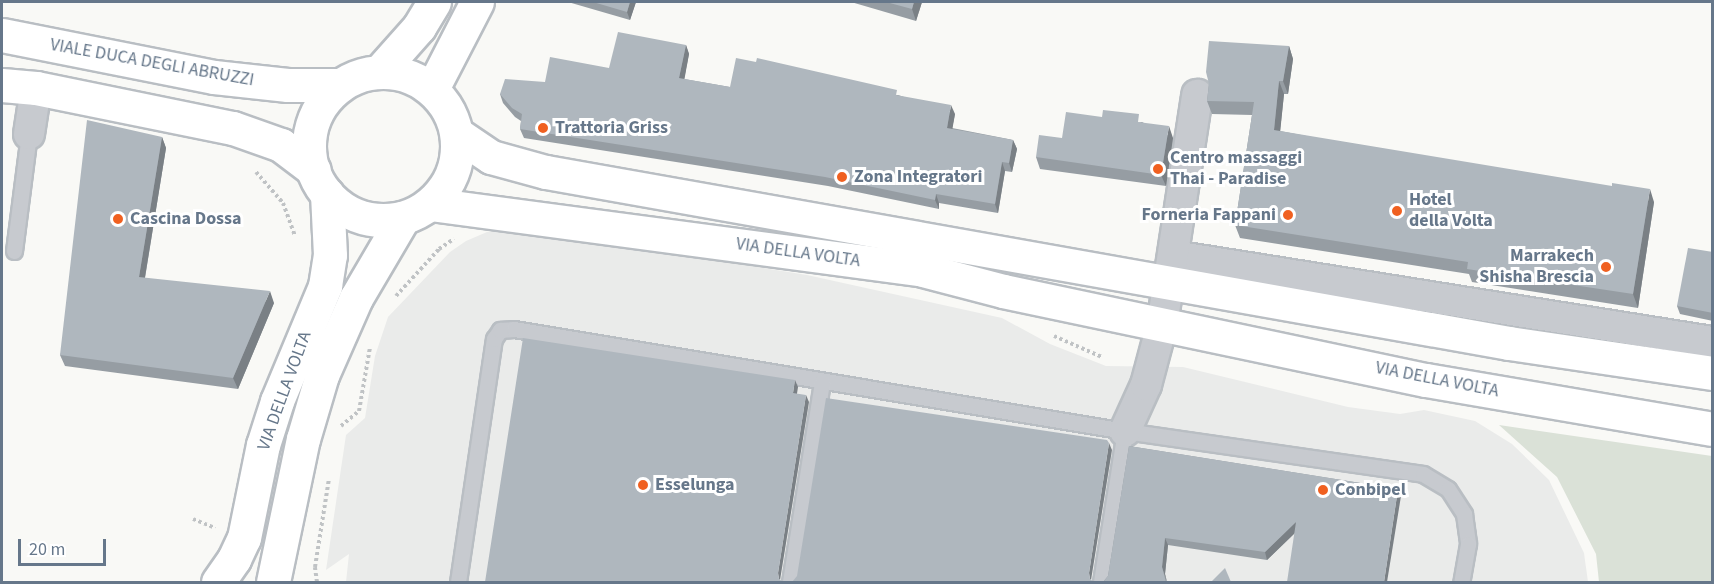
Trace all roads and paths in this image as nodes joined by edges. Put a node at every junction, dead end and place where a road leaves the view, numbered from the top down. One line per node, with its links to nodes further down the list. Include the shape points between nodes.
1 (434, 2): 4 (main road, via 419,27)
2 (477, 2): 8 (main road)
3 (2, 35): 6 (main road, VIALE DUCA DEGLI ABRUZZI, via 214,77)
4 (380, 71): 6 (main road, VIA DELLA VOLTA, via 366,73); 8 (main road, VIA DELLA VOLTA, via 399,73)
5 (2, 85): 7 (main road)
6 (340, 86): 13 (main road, VIA DELLA VOLTA, via 326,99 310,133 309,152)
7 (36, 88): 10 (street); 13 (main road, via 233,128 281,145)
8 (432, 89): 11 (main road, VIA DELLA VOLTA, via 444,102)
9 (1197, 95): 18 (street)
10 (29, 134): 17 (lane)
11 (457, 134): 14 (main road, VIA DELLA VOLTA, via 453,173 443,190); 18 (main road, VIA DELLA VOLTA, via 491,158 546,172)
12 (252, 169): 16 (path, via 283,203)
13 (320, 182): 14 (main road, VIA DELLA VOLTA, via 353,214 386,220); 29 (main road, VIA DELLA VOLTA, via 330,255 325,286 263,445 244,538)
14 (416, 211): 20 (main road, VIA DELLA VOLTA, via 923,270); 30 (main road, VIA DELLA VOLTA, via 356,298 322,375 303,439)
15 (460, 236): 19 (path, via 439,249)
16 (296, 238)
17 (14, 251)
18 (1171, 270): 20 (street); 22 (street, VIA DELLA VOLTA); 23 (main road, VIA DELLA VOLTA, via 1509,343)
19 (392, 301)
20 (1162, 325): 26 (main road, VIA DELLA VOLTA, via 1426,380); 27 (street, via 1146,385)
21 (371, 342): 25 (path, via 359,411)
22 (1713, 342)
23 (1713, 373)
24 (822, 382): 27 (lane); 32 (lane, via 514,329 500,330 494,339); 33 (lane)
25 (337, 429)
26 (1713, 429)
27 (1125, 431): 34 (lane); 35 (lane, via 1423,474 1448,489 1464,514 1467,544)
28 (330, 475): 31 (path, via 315,567)
29 (218, 582)
30 (273, 582)
31 (317, 582)
32 (458, 582)
33 (790, 582)
34 (1101, 582)
35 (1461, 582)

